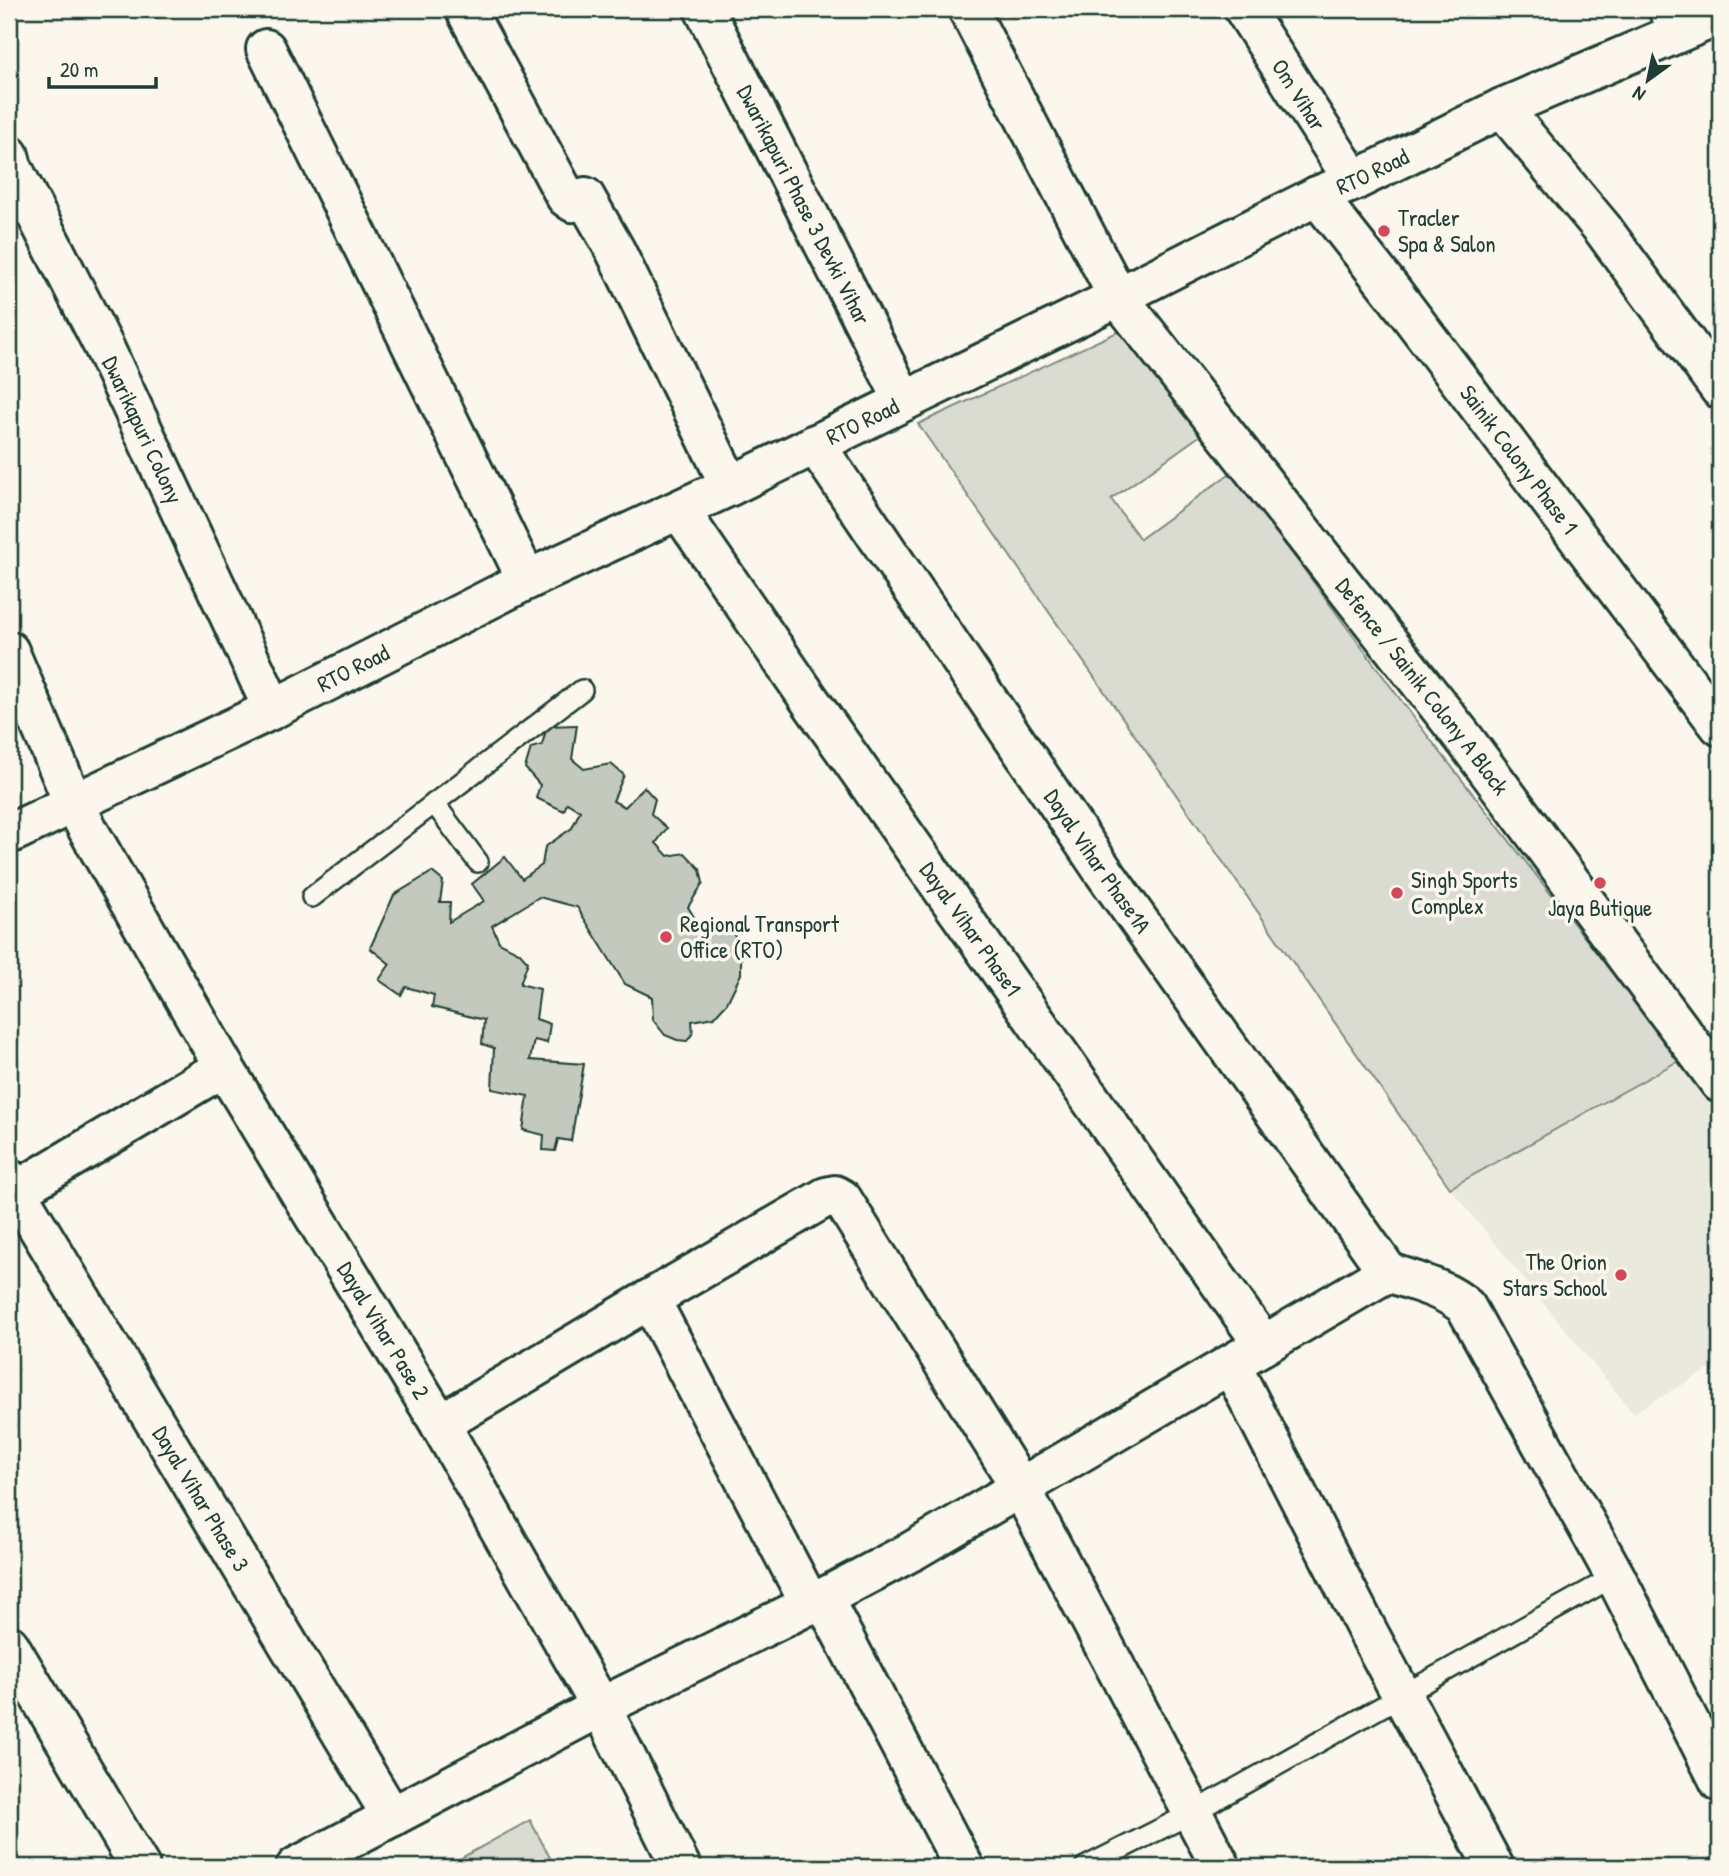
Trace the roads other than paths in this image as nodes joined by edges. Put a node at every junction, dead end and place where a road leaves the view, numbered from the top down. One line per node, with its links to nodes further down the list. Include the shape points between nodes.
1 (465, 9): 16 (street, via 566,197 573,202 585,197 615,250)
2 (704, 9): 14 (street, Dwarikapuri Phase 3 Devki Vihar)
3 (968, 9): 12 (street, Defence / Sainik Colony A Block)
4 (1244, 9): 10 (street, Om Vihar)
5 (1720, 15): 6 (street, RTO Road)
6 (1675, 20): 8 (street, RTO Road)
7 (266, 49): 18 (street)
8 (1502, 108): 10 (street, RTO Road); 13 (street, via 1602,228)
9 (9, 155): 21 (street, Dwarikapuri Colony)
10 (1354, 181): 11 (street, RTO Road)
11 (1317, 196): 12 (street, RTO Road); 22 (street, Sainik Colony Phase 1)
12 (1118, 297): 14 (street, RTO Road); 29 (street, Defence / Sainik Colony A Block, via 1466,741)
13 (1720, 389)
14 (904, 401): 15 (street, RTO Road)
15 (815, 444): 16 (street, RTO Road); 31 (street, Dayal Vihar Phase1A, via 1104,872)
16 (730, 486): 17 (street, RTO Road)
17 (680, 511): 18 (street, RTO Road); 33 (street, Dayal Vihar Phase1)
18 (527, 580): 21 (street, RTO Road)
19 (9, 651): 23 (street, Dayal Vihar Pase 2)
20 (582, 690): 24 (lane)
21 (273, 709): 23 (street, RTO Road)
22 (1720, 726)
23 (74, 802): 25 (street, RTO Road); 28 (street, Dayal Vihar Pase 2)
24 (435, 803): 26 (lane); 27 (lane)
25 (9, 834)
26 (478, 862)
27 (312, 897)
28 (224, 1067): 30 (street); 35 (street, Dayal Vihar Pase 2)
29 (1720, 1083)
30 (12, 1185): 44 (street, Dayal Vihar Phase 3)
31 (1388, 1272): 33 (street); 37 (street, via 1444,1292 1466,1307)
32 (650, 1299): 35 (street); 36 (street, via 835,1195 842,1199); 38 (street)
33 (1264, 1344): 34 (street)
34 (1231, 1365): 36 (street); 40 (street)
35 (440, 1424): 41 (street, Dayal Vihar Pase 2)
36 (1021, 1488): 38 (street); 43 (street)
37 (1615, 1576): 40 (lane); 42 (street)
38 (816, 1601): 41 (street); 48 (street)
39 (9, 1645): 45 (street)
40 (1402, 1695): 43 (lane); 51 (street)
41 (601, 1707): 44 (street); 47 (street, Dayal Vihar Pase 2)
42 (1720, 1782)
43 (1192, 1813): 49 (lane); 50 (street)
44 (392, 1817): 46 (street)
45 (140, 1867)
46 (296, 1867)
47 (681, 1867)
48 (964, 1867)
49 (1085, 1867)
50 (1221, 1867)
51 (1494, 1867)

